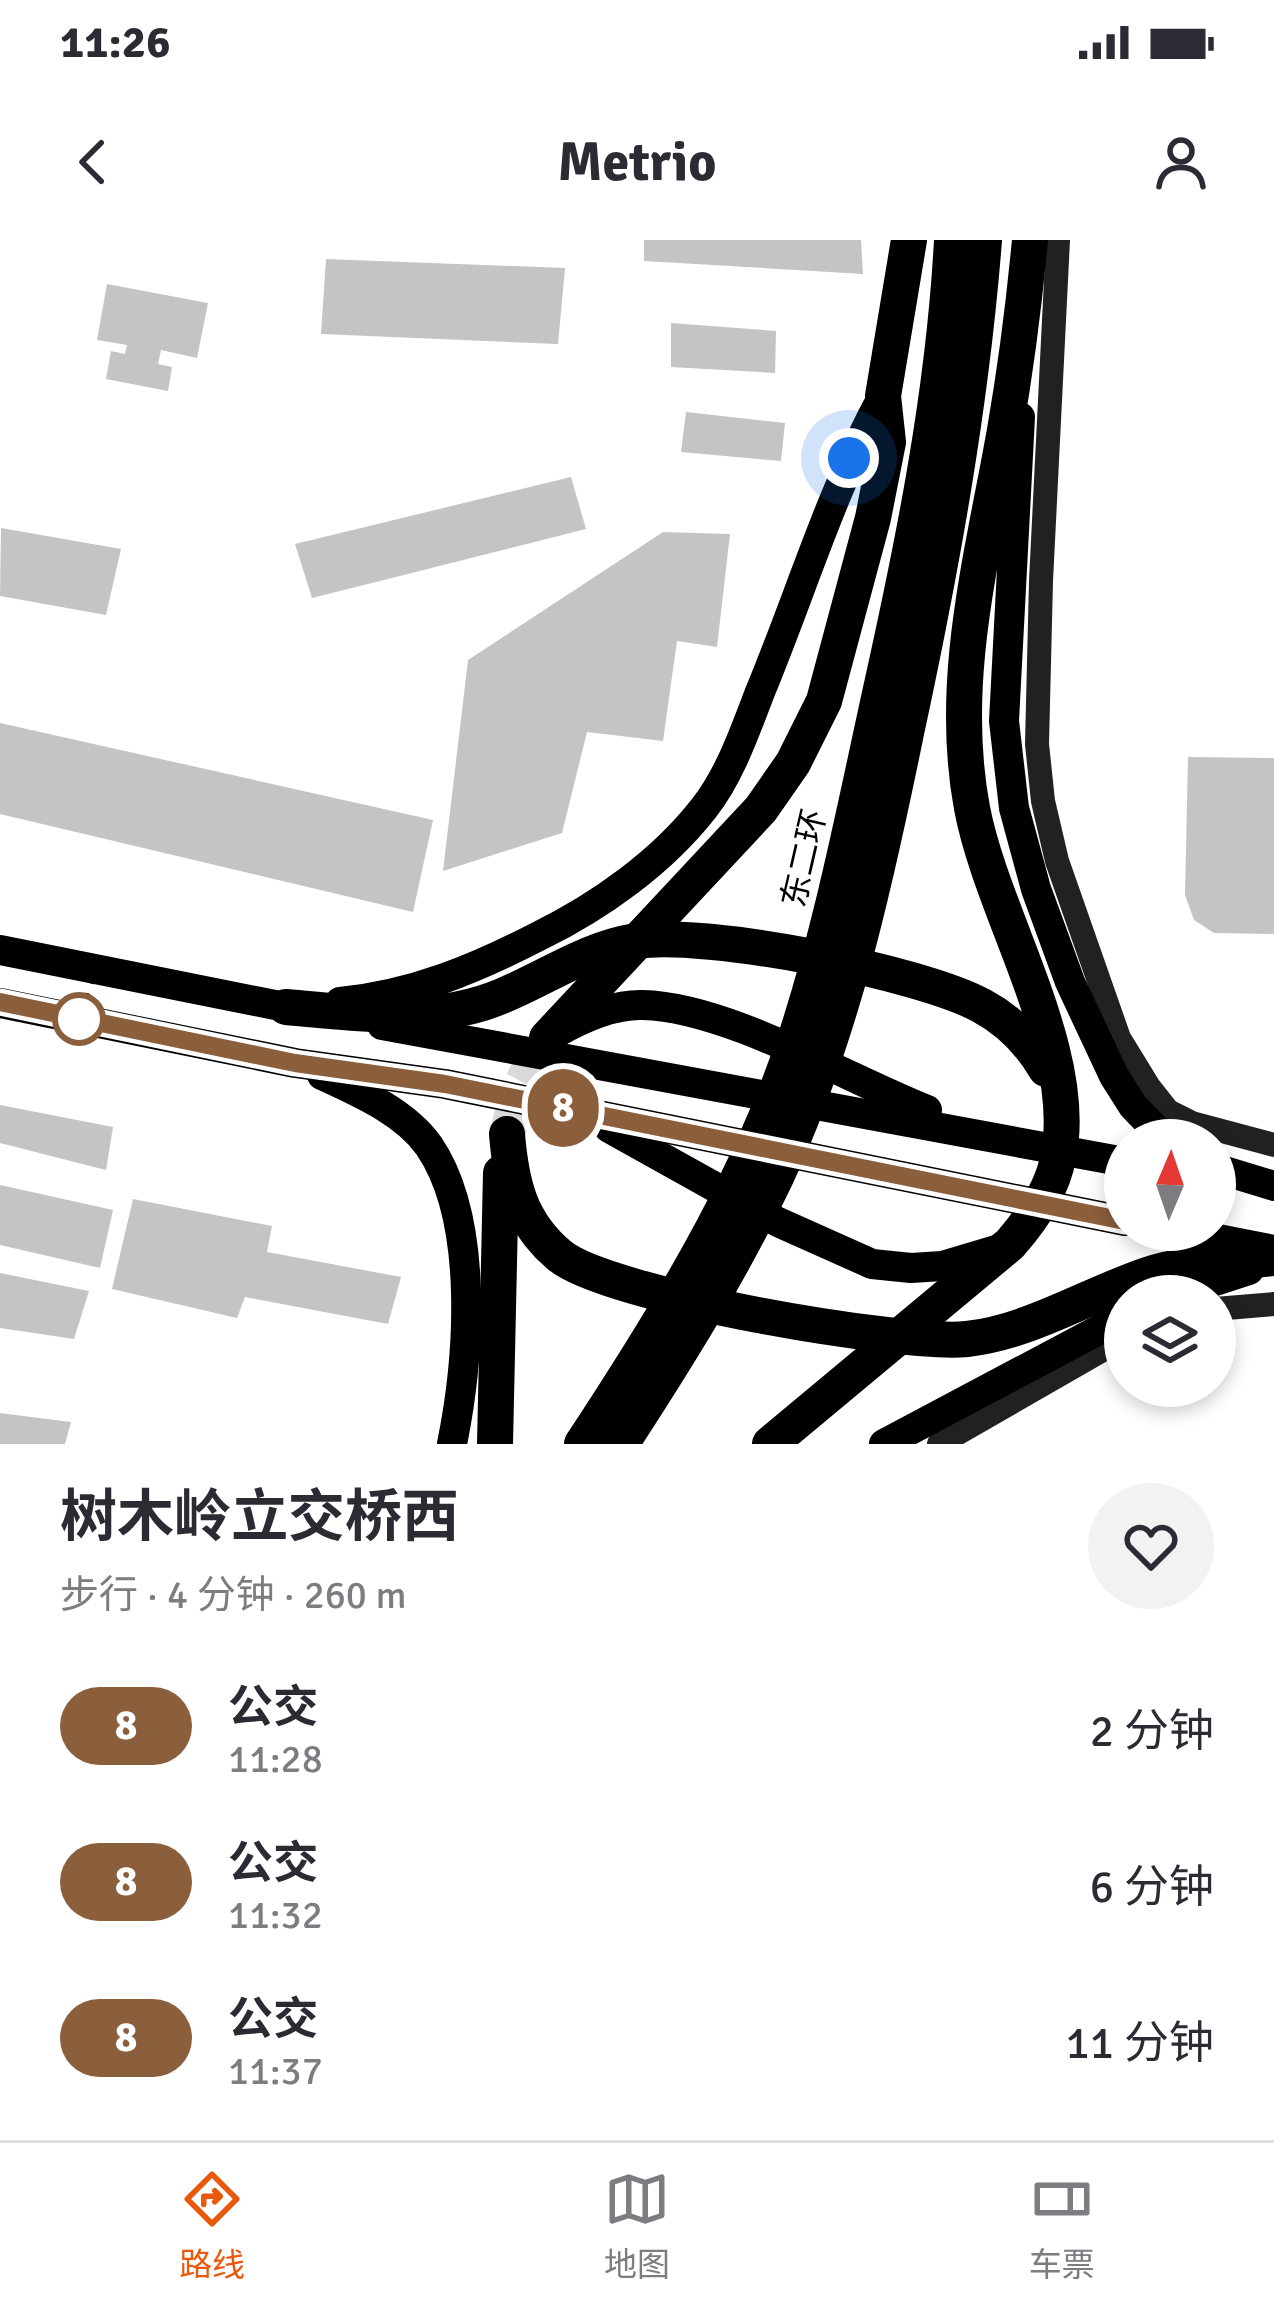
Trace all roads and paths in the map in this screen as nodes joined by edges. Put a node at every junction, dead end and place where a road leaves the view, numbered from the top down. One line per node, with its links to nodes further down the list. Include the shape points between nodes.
1 (909, 240): 7 (highway)
2 (952, 240): 36 (highway, 东二环, via 915,532 806,1005 710,1233)
3 (984, 240): 37 (highway, via 944,548 863,931 830,1043 738,1252)
4 (1030, 240): 6 (highway)
5 (1058, 240): 16 (street, via 1038,644 1043,801 1119,1038)
6 (1022, 326): 13 (highway, via 968,629 964,742 984,863 1054,1057); 15 (main road, via 1004,721 1014,808 1056,945 1114,1076 1133,1106)
7 (883, 397): 10 (main road, via 849,458 746,727 707,804 678,838 570,920 458,976); 11 (highway, via 888,442 873,518 824,700 793,763 761,809)
8 (0, 950): 10 (main road)
9 (0, 1003): 12 (main road)
10 (286, 1007): 13 (highway, via 451,1012 594,950 695,940 876,971 980,1005 1030,1045); 17 (main road)
11 (547, 1038): 17 (main road, via 601,1011 643,1005 713,1018)
12 (295, 1063): 14 (main road); 34 (main road, via 397,1115 428,1145 451,1196 464,1252)
13 (1060, 1100): 26 (highway, via 1059,1158)
14 (580, 1112): 25 (main road); 26 (main road, via 778,1222 872,1264 942,1266)
15 (1155, 1119)
16 (1163, 1119)
17 (988, 1134): 20 (main road)
18 (1236, 1137): 19 (street)
19 (1274, 1144)
20 (1104, 1158)
21 (1236, 1161): 24 (street)
22 (1236, 1174): 24 (main road)
23 (1236, 1182): 24 (main road)
24 (1274, 1186)
25 (1104, 1217)
26 (1010, 1244): 38 (highway)
27 (1236, 1247): 28 (main road)
28 (1274, 1257): 29 (main road); 35 (highway, via 1151,1273 970,1339 827,1328 602,1278 563,1259 516,1198 507,1134)
29 (1226, 1275)
30 (1274, 1304): 31 (street)
31 (1236, 1307)
32 (1104, 1326): 39 (main road)
33 (1104, 1349): 40 (street)
34 (452, 1444)
35 (494, 1444)
36 (582, 1444)
37 (622, 1444)
38 (770, 1444)
39 (884, 1444)
40 (939, 1444)

